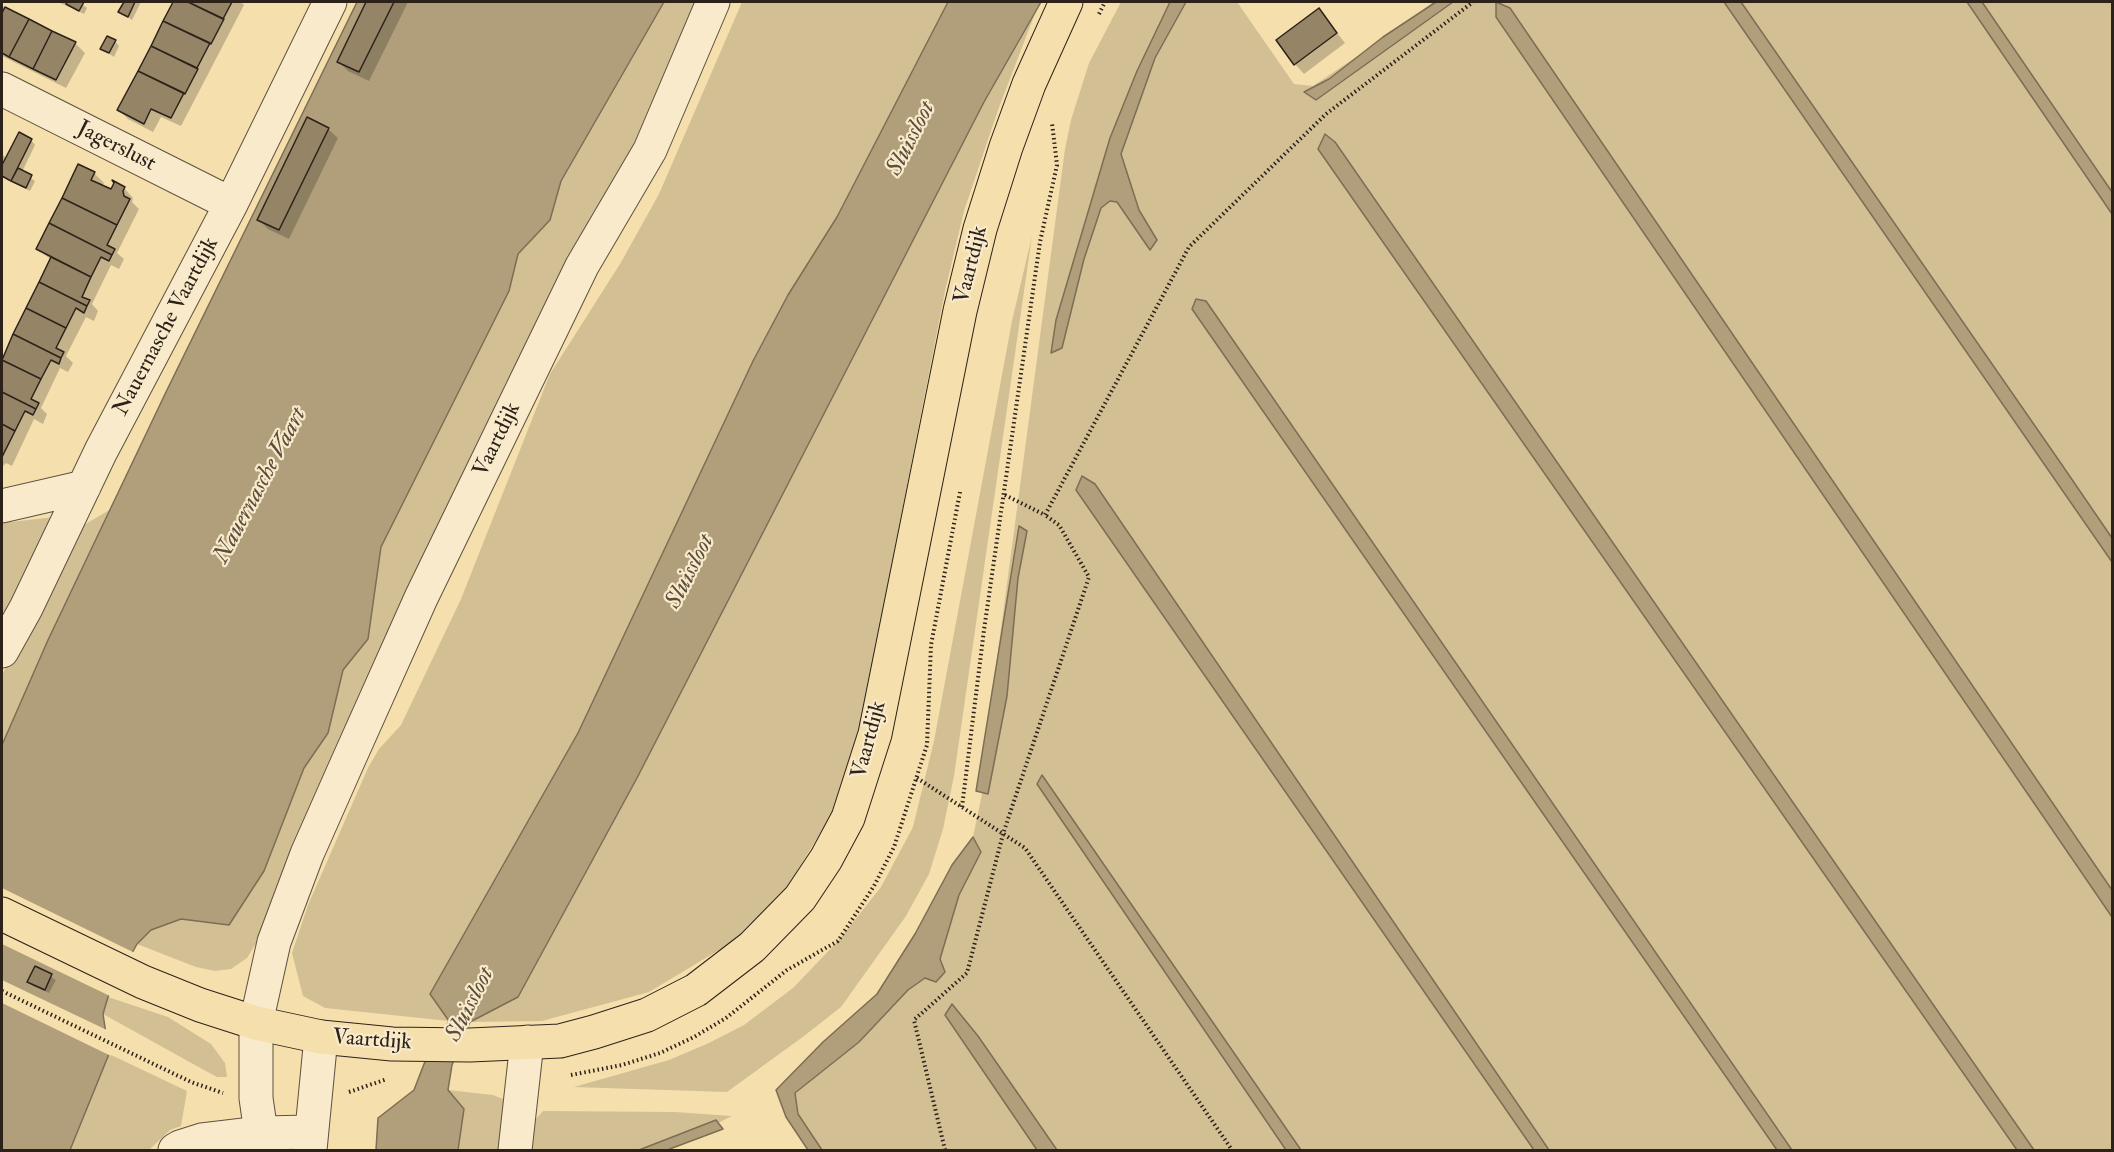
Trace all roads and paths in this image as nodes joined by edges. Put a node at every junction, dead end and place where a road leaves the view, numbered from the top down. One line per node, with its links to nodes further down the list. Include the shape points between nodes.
1 (330, 2): 7 (street, Nauernasche Vaartdijk)
2 (713, 2): 18 (street, Vaartdijk, via 650,150 582,266 421,598 308,854 274,942)
3 (1065, 2): 20 (main road, Vaartdijk, via 1025,94 980,229 874,734 848,818 800,898 752,947 696,990 646,1015 594,1032 560,1041)
4 (1473, 2): 11 (path, via 1326,114 1189,247)
5 (2, 89): 7 (street, Jagerslust)
6 (1054, 139): 9 (path, via 1057,165 1040,243)
7 (231, 204): 8 (street, Nauernasche Vaartdijk)
8 (84, 487): 10 (street); 12 (street, Nauernasche Vaartdijk)
9 (1005, 495): 11 (path); 14 (path)
10 (2, 506)
11 (1045, 515): 15 (path, via 1059,525 1089,576)
12 (2, 651)
13 (917, 778): 14 (path)
14 (962, 807): 15 (path)
15 (1003, 834): 26 (path, via 967,974 914,1020); 27 (path, via 1025,848)
16 (2, 914): 18 (main road, Vaartdijk, via 143,982)
17 (2, 991): 21 (path)
18 (255, 1023): 19 (main road, Vaartdijk); 23 (street, via 256,1098)
19 (321, 1037): 20 (main road, Vaartdijk, via 392,1044); 22 (street)
20 (527, 1042): 25 (street)
21 (191, 1082)
22 (311, 1141): 23 (street)
23 (263, 1142): 24 (street, via 202,1140)
24 (175, 1150)
25 (516, 1150)
26 (945, 1150)
27 (1232, 1150)

